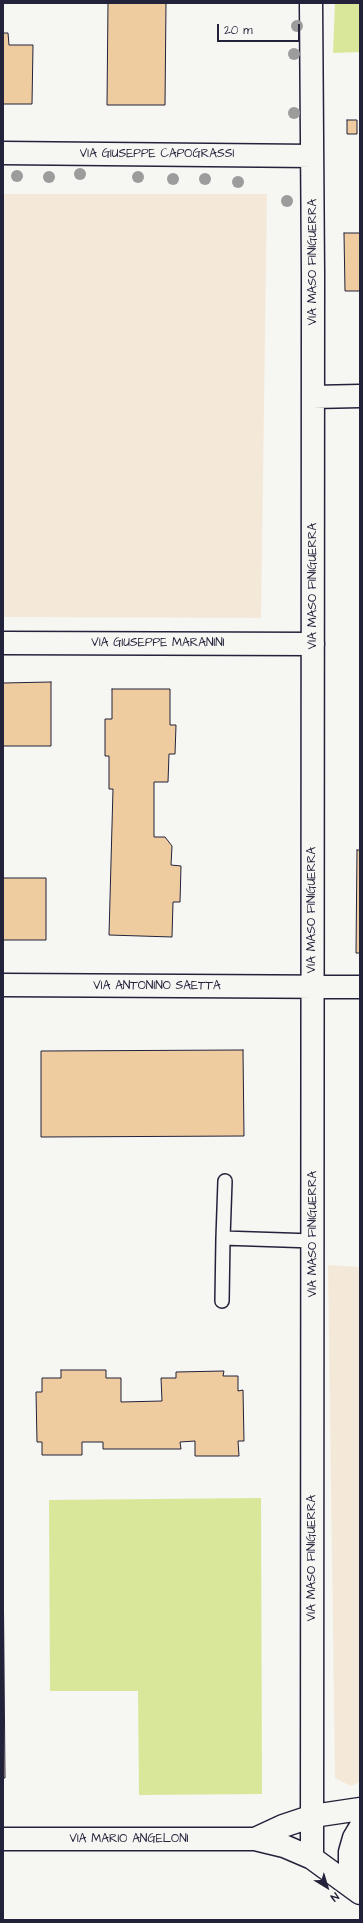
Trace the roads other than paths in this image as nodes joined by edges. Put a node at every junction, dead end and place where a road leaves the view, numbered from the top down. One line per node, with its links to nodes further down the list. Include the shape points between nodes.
1 (311, 3): 3 (street, VIA MASO FINIGUERRA)
2 (3, 153): 3 (street, VIA GIUSEPPE CAPOGRASSI)
3 (312, 156): 4 (street, VIA MASO FINIGUERRA)
4 (313, 396): 5 (street); 7 (street, VIA MASO FINIGUERRA)
5 (360, 396)
6 (3, 643): 7 (street, VIA GIUSEPPE MARANINI)
7 (313, 644): 9 (street, VIA MASO FINIGUERRA)
8 (3, 985): 9 (street, VIA ANTONINO SAETTA)
9 (312, 986): 10 (street, VIA ANTONINO SAETTA); 13 (street, VIA MASO FINIGUERRA)
10 (360, 987)
11 (225, 1181): 12 (lane)
12 (223, 1238): 13 (lane); 14 (lane)
13 (313, 1241): 16 (street, VIA MASO FINIGUERRA)
14 (222, 1301)
15 (360, 1809): 16 (street, VIA MARIO ANGELONI)
16 (313, 1816): 19 (street, VIA MARIO ANGELONI); 20 (street)
17 (360, 1828): 21 (street, via 350,1852 350,1866)
18 (3, 1839): 19 (street, VIA MARIO ANGELONI)
19 (255, 1839): 20 (street, VIA MARIO ANGELONI, via 284,1846)
20 (312, 1858): 21 (street, VIA MARIO ANGELONI)
21 (360, 1892)

